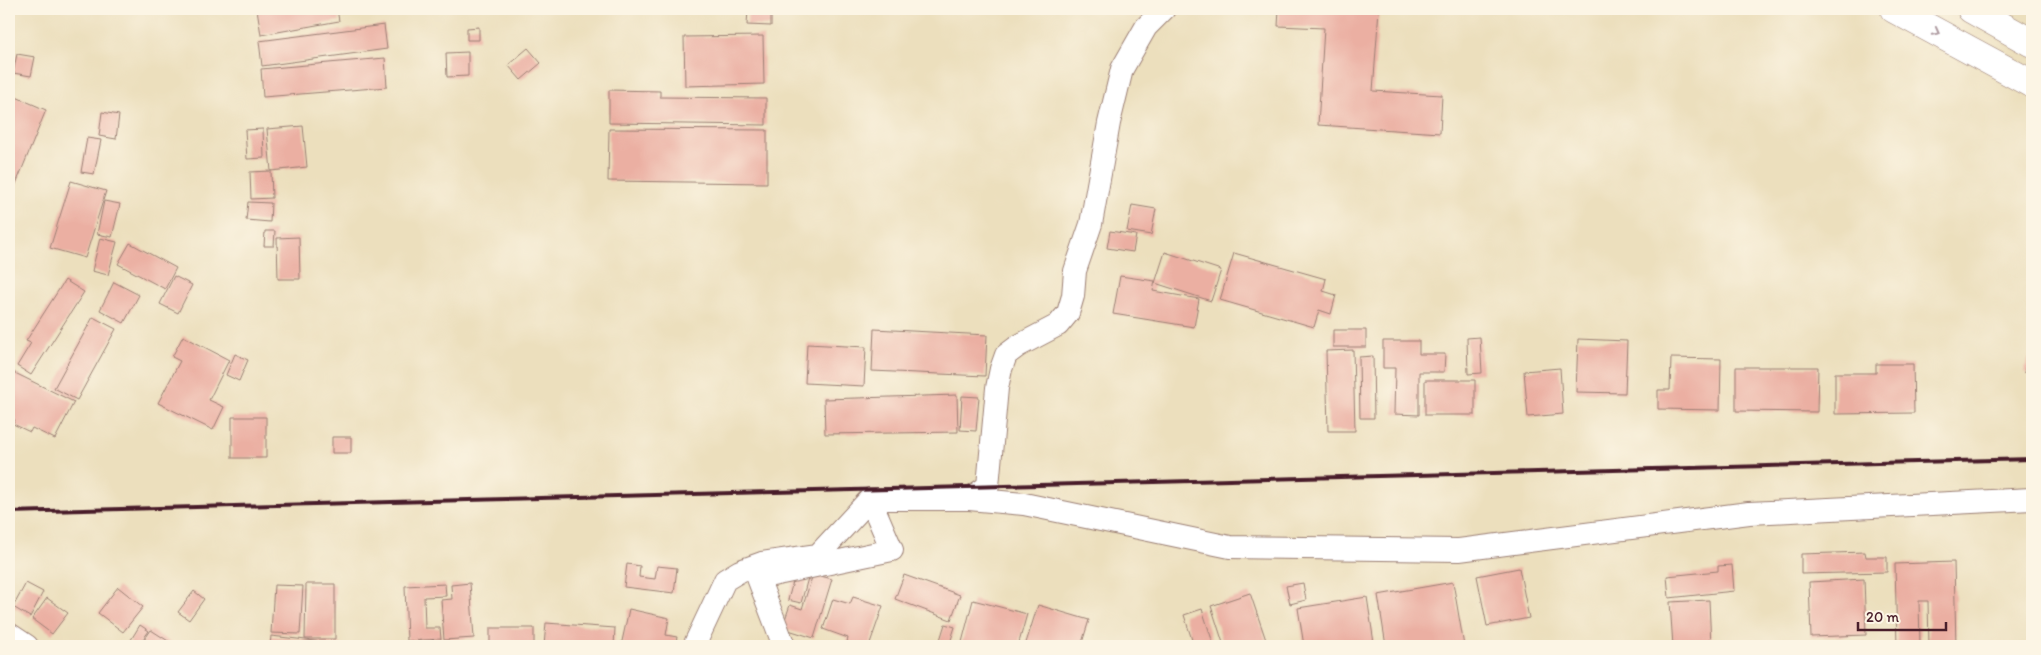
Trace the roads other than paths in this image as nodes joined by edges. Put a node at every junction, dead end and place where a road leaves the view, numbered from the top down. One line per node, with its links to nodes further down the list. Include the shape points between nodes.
1 (1164, 9): 7 (street, via 1146,27 1122,69 1091,224 1075,271 1068,313 1058,326 1006,355 997,388 988,486)
2 (1894, 9): 5 (highway, one-way to 5)
3 (1971, 9): 4 (highway)
4 (2032, 43)
5 (2032, 84)
6 (870, 499): 7 (street); 11 (street, via 818,555 762,563 725,580); 12 (street, via 892,550 758,578)
7 (969, 499): 8 (street, via 1024,504 1230,547 1459,550 1749,513)
8 (2032, 499)
9 (9, 634): 10 (street)
10 (27, 646)
11 (694, 646)
12 (784, 646)

